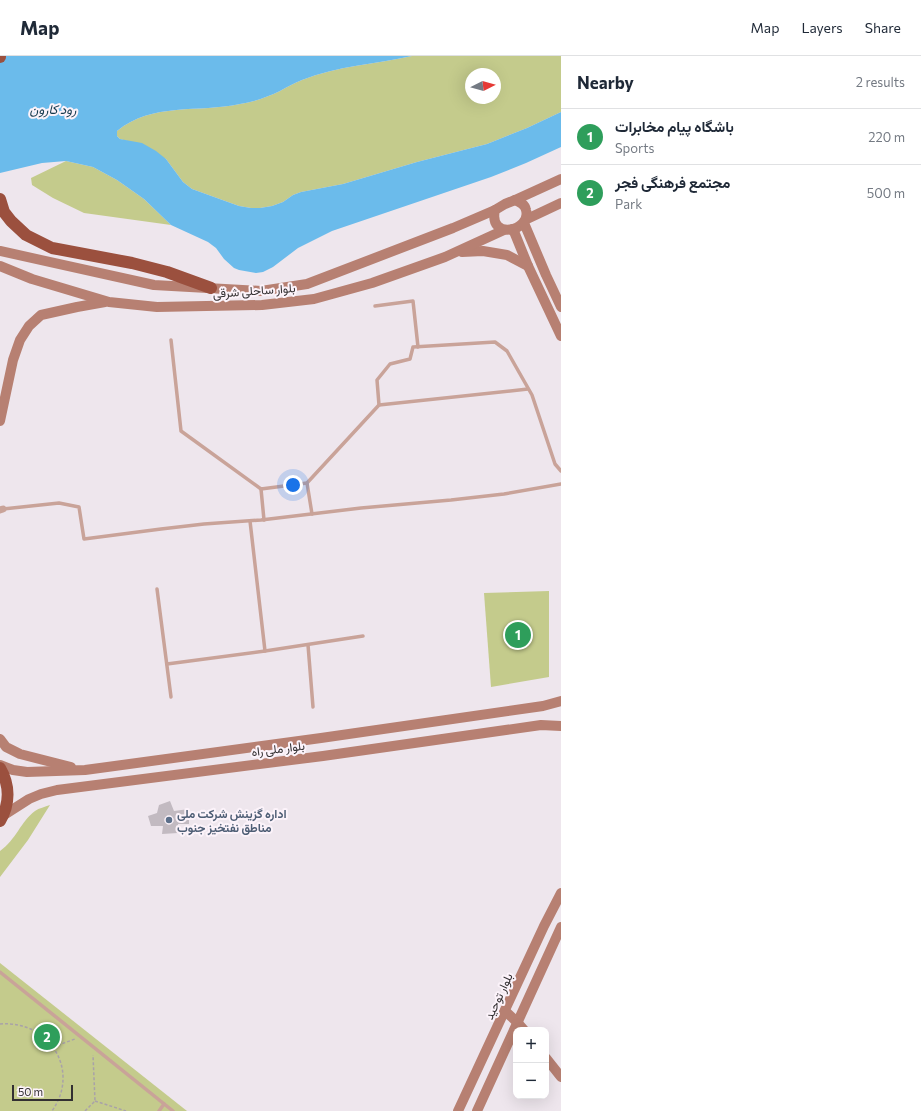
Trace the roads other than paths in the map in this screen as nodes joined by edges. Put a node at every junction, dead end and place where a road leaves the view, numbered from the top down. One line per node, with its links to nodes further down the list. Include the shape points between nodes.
1 (561, 179): 3 (main road)
2 (0, 199): 14 (highway, via 4,212 11,221 26,235 52,248 132,263)
3 (515, 200): 5 (main road); 6 (main road, via 525,207)
4 (561, 203): 6 (main road)
5 (495, 210): 7 (main road, via 494,218 498,226); 14 (main road, بلوار ساحلی شرقی, via 307,284 261,291)
6 (525, 221): 7 (main road); 8 (main road)
7 (509, 229): 9 (main road); 11 (main road, بلوار ساحلی شرقی)
8 (530, 238): 9 (main road, via 524,238); 17 (main road)
9 (519, 243): 13 (main road)
10 (0, 251): 14 (main road, بلوار ساحلی شرقی, via 154,285)
11 (456, 252): 13 (main road, via 483,251 506,255); 15 (main road, بلوار ساحلی شرقی, via 372,283 314,299 262,305 165,307)
12 (0, 266): 15 (main road, بلوار ساحلی شرقی, via 32,279)
13 (528, 266): 18 (main road)
14 (211, 288)
15 (109, 302): 23 (main road, via 42,315 29,326 20,340 13,360)
16 (375, 306): 20 (lane, via 412,301)
17 (561, 307)
18 (561, 336)
19 (171, 340): 27 (lane, via 181,431)
20 (418, 347): 21 (lane, via 494,342 507,351); 22 (lane, via 413,348 410,360 390,364 377,380)
21 (528, 389): 22 (lane); 24 (lane, via 555,464)
22 (379, 405): 25 (lane)
23 (0, 421)
24 (561, 471)
25 (307, 483): 27 (lane); 29 (lane)
26 (561, 484): 29 (lane, via 504,494)
27 (261, 489): 30 (lane)
28 (2, 509): 31 (lane, via 59,503 79,507 84,539)
29 (312, 514): 30 (lane)
30 (264, 520): 31 (lane)
31 (250, 521): 35 (lane)
32 (157, 589): 36 (lane)
33 (363, 636): 34 (lane)
34 (308, 645): 35 (lane); 39 (lane)
35 (265, 652): 36 (lane)
36 (167, 664): 37 (lane)
37 (171, 697)
38 (561, 701): 41 (main road, بلوار ملی راه, via 543,706)
39 (313, 707)
40 (561, 726): 43 (main road, بلوار ملی راه, via 541,725)
41 (321, 738): 43 (main road); 46 (main road, بلوار ملی راه)
42 (0, 739): 46 (main road, via 6,747 20,754)
43 (323, 756): 47 (main road, بلوار ملی راه, via 57,790 29,799)
44 (0, 765): 46 (main road, بلوار ملی راه, via 27,772)
45 (0, 768): 47 (highway, via 8,789 8,802)
46 (85, 770)
47 (2, 818)
48 (561, 893): 51 (main road, بلوار توحید)
49 (560, 933): 52 (main road)
50 (0, 972): 55 (lane)
51 (505, 1011): 52 (main road); 58 (main road, بلوار توحید)
52 (521, 1026): 59 (main road)
53 (549, 1062): 54 (main road)
54 (561, 1077)
55 (164, 1104): 56 (lane); 57 (lane)
56 (158, 1111)
57 (173, 1111)
58 (458, 1111)
59 (476, 1111)

